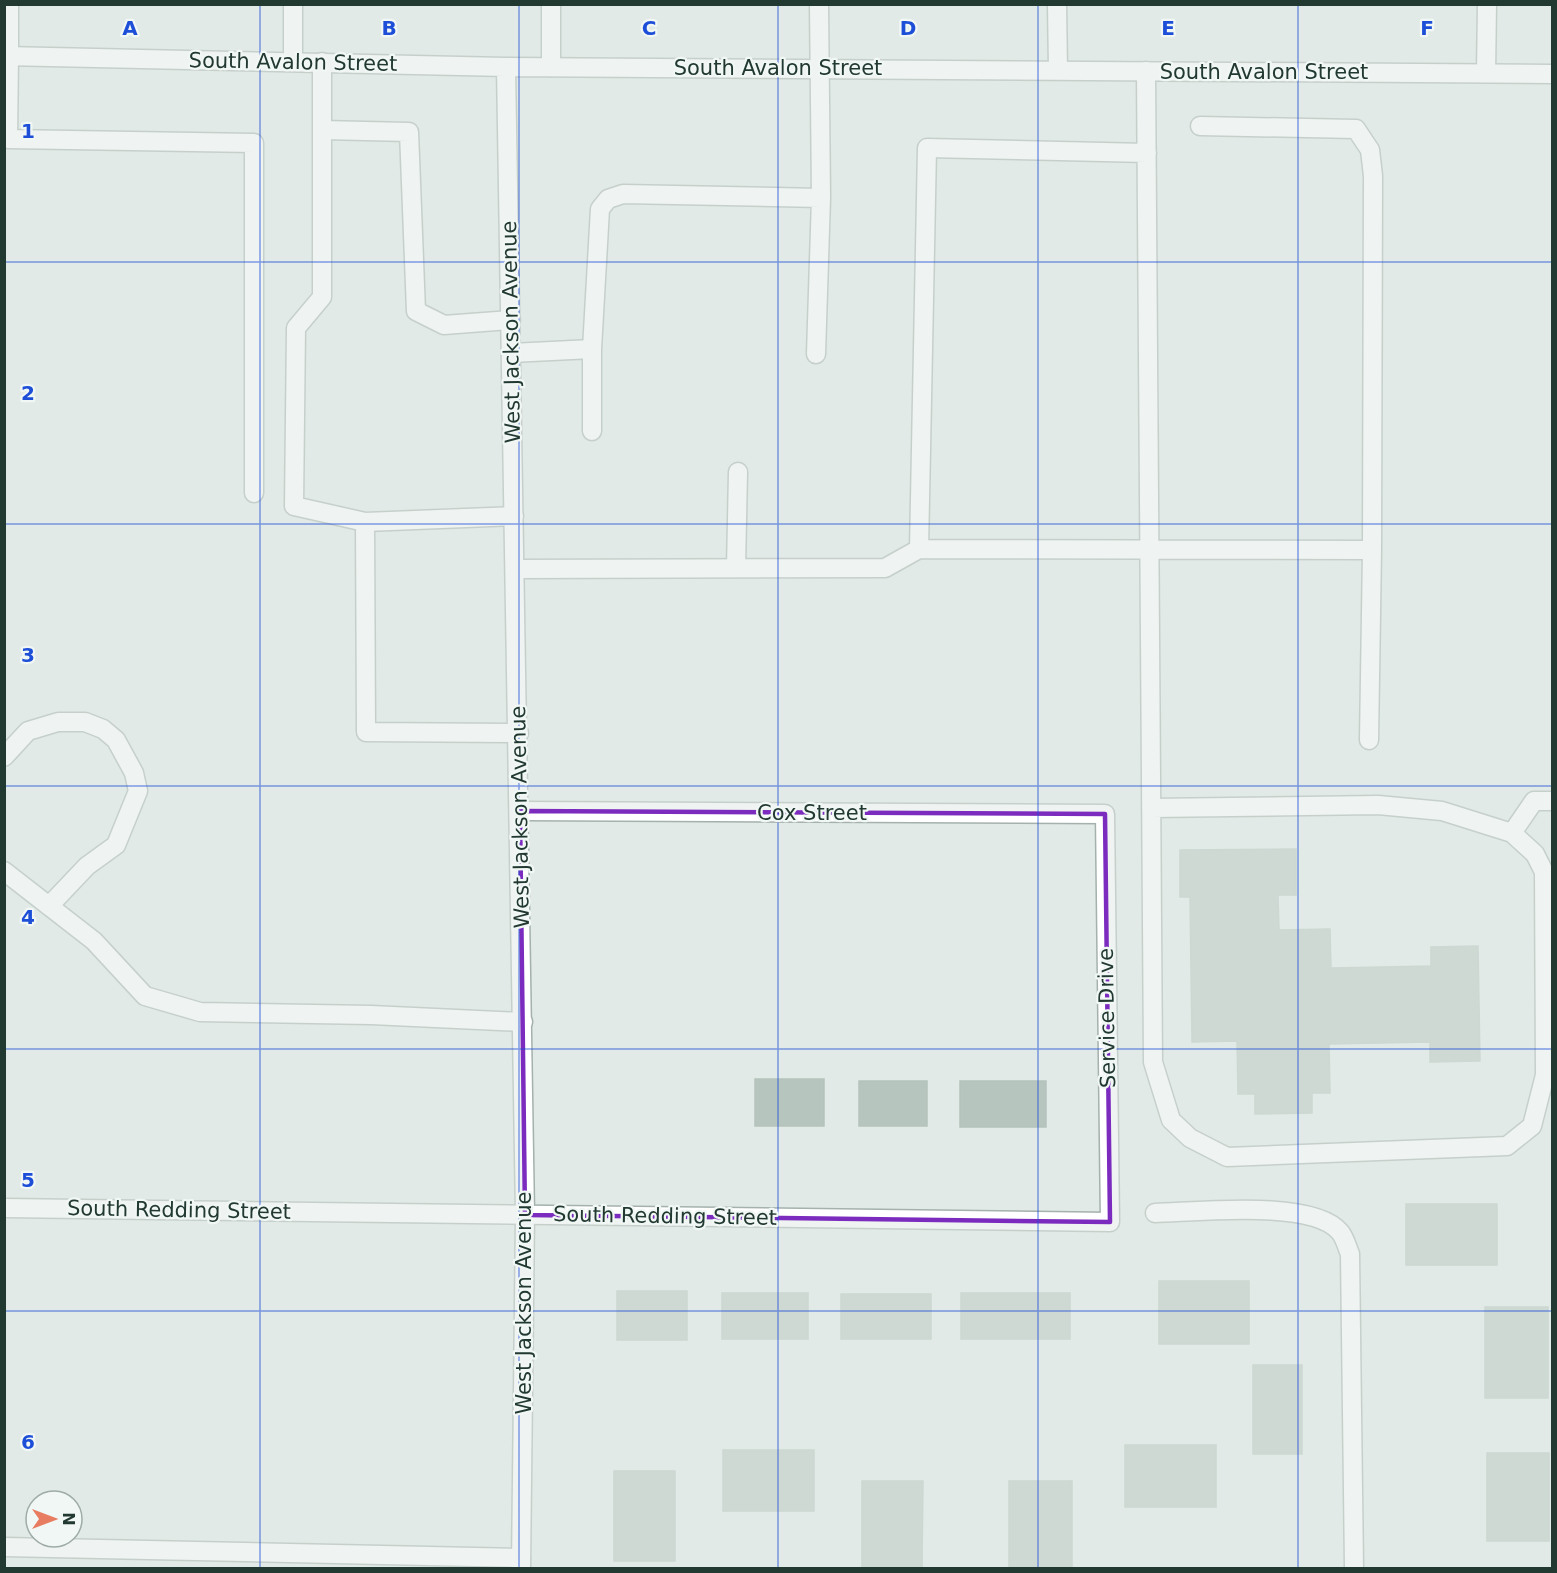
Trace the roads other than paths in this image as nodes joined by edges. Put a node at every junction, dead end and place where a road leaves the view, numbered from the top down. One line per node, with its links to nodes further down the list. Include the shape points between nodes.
1 (9, 4): 7 (street)
2 (293, 4): 8 (street)
3 (551, 4): 11 (street)
4 (819, 4): 12 (street)
5 (1057, 4): 13 (street)
6 (1487, 4): 15 (street)
7 (7, 56): 8 (street, South Avalon Street); 19 (street)
8 (292, 62): 9 (street, South Avalon Street)
9 (322, 62): 10 (street, South Avalon Street); 18 (street)
10 (506, 66): 11 (street, South Avalon Street); 22 (street, West Jackson Avenue)
11 (551, 67): 12 (street, South Avalon Street)
12 (819, 69): 13 (street, South Avalon Street); 21 (street)
13 (1058, 70): 14 (street, South Avalon Street)
14 (1146, 71): 15 (street, South Avalon Street); 20 (street)
15 (1486, 73): 16 (street, South Avalon Street)
16 (1552, 74)
17 (1200, 126): 33 (street, via 1356,129 1370,150)
18 (322, 130): 22 (street, via 409,132 416,311 444,325); 30 (street, via 322,297 296,328 294,506)
19 (6, 140): 28 (street, via 254,143)
20 (1147, 153): 31 (street, via 927,148); 32 (street)
21 (821, 198): 23 (street, via 623,194 608,199 600,209); 25 (street)
22 (510, 320): 24 (street, West Jackson Avenue)
23 (592, 349): 24 (street); 26 (street)
24 (511, 353): 29 (street, West Jackson Avenue)
25 (816, 354)
26 (592, 431)
27 (738, 472): 34 (street)
28 (254, 493)
29 (514, 516): 30 (street); 35 (street, West Jackson Avenue)
30 (365, 522): 36 (street, via 366,732)
31 (919, 549): 32 (street); 34 (street, via 885,568)
32 (1149, 550): 33 (street); 40 (street)
33 (1372, 550): 37 (street)
34 (736, 568): 35 (street)
35 (515, 569): 36 (street, West Jackson Avenue)
36 (519, 733): 41 (street, West Jackson Avenue)
37 (1369, 740)
38 (4, 757): 45 (street, via 28,731 58,722 85,722 116,740 134,773 138,791 116,845 87,866)
39 (1552, 801): 43 (street, via 1534,801)
40 (1151, 808): 43 (street, via 1378,805 1442,811); 43 (street, via 1153,1062 1171,1120 1190,1138 1227,1157 1507,1146 1532,1126 1545,1075 1544,872 1534,854)
41 (520, 811): 42 (street, Cox Street); 46 (street, West Jackson Avenue)
42 (1105, 814): 50 (street, Service Drive)
43 (1512, 833)
44 (4, 871): 45 (street)
45 (50, 906): 46 (street, via 94,941 145,996 200,1012)
46 (523, 1022): 49 (street, West Jackson Avenue)
47 (4, 1208): 49 (street, South Redding Street)
48 (1155, 1213): 53 (street, via 1283,1210 1316,1217 1340,1232 1350,1254)
49 (525, 1215): 50 (street, South Redding Street); 52 (street, West Jackson Avenue)
50 (1110, 1222)
51 (4, 1547): 52 (street)
52 (521, 1563)
53 (1354, 1569)

